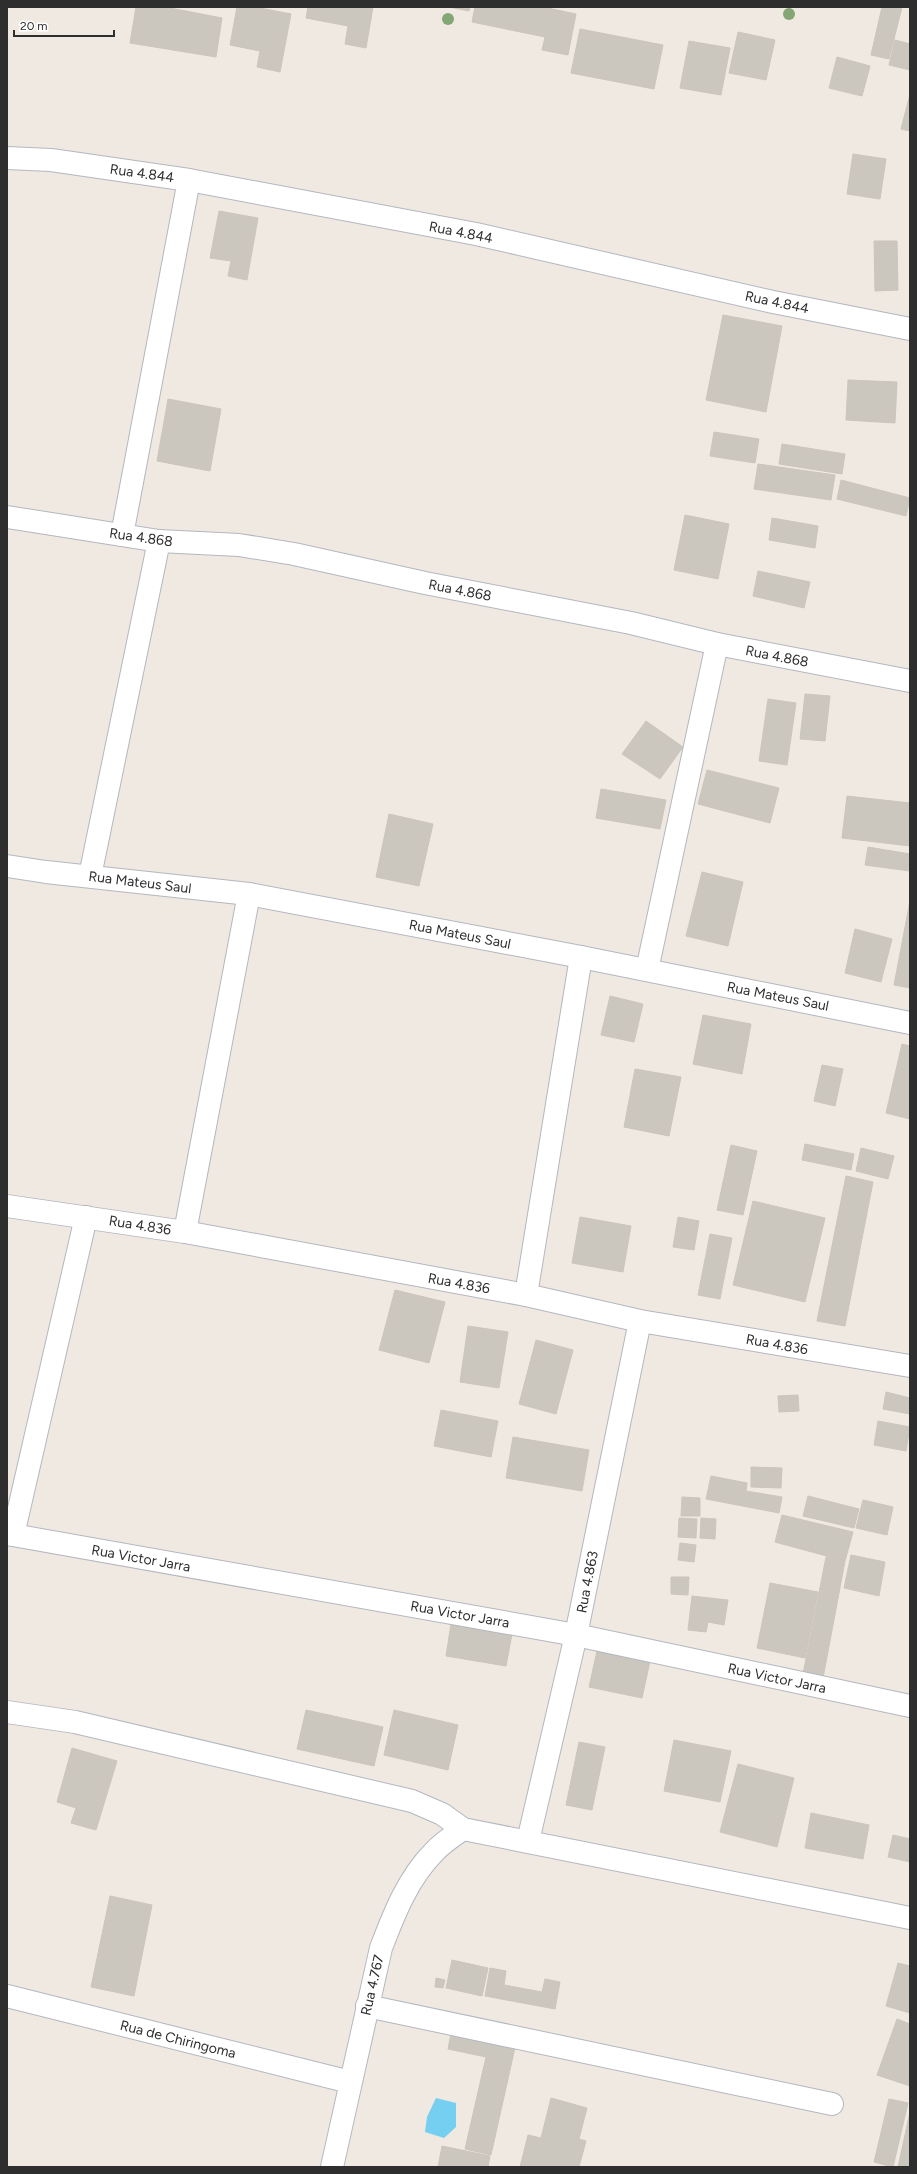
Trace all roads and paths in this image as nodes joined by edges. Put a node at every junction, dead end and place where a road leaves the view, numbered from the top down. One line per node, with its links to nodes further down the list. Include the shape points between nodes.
1 (7, 158): 2 (street, Rua 4.844, via 51,160)
2 (189, 180): 3 (street, Rua 4.844, via 476,234 773,302); 5 (street)
3 (910, 329)
4 (7, 517): 5 (street, Rua 4.868)
5 (122, 535): 6 (street, Rua 4.868)
6 (159, 541): 7 (street, Rua 4.868, via 239,545 294,554 425,583 630,622); 10 (street)
7 (718, 644): 8 (street, Rua 4.868); 13 (street)
8 (910, 681)
9 (7, 866): 10 (street, Rua Mateus Saul)
10 (90, 876): 11 (street, Rua Mateus Saul)
11 (249, 894): 12 (street, Rua Mateus Saul); 17 (street)
12 (581, 957): 13 (street, Rua Mateus Saul); 18 (street)
13 (647, 970): 14 (street, Rua Mateus Saul)
14 (910, 1023)
15 (7, 1206): 16 (street, Rua 4.836)
16 (86, 1217): 17 (street, Rua 4.836); 21 (street)
17 (185, 1232): 18 (street, Rua 4.836)
18 (526, 1295): 19 (street, Rua 4.836)
19 (640, 1321): 20 (street, Rua 4.836); 22 (street, Rua 4.863)
20 (910, 1366)
21 (10, 1535): 22 (street, Rua Victor Jarra)
22 (576, 1635): 23 (street, Rua Victor Jarra); 26 (street, Rua 4.863)
23 (910, 1706)
24 (7, 1712): 25 (street, via 75,1722 412,1801 442,1814)
25 (463, 1829): 26 (street); 29 (street, Rua 4.767, via 434,1852 413,1879 394,1913 381,1948)
26 (528, 1841): 27 (street)
27 (910, 1918)
28 (7, 1996): 30 (street, Rua de Chiringoma)
29 (367, 2006): 30 (street, Rua 4.767); 31 (street)
30 (350, 2082): 32 (street, Rua 4.767)
31 (832, 2104)
32 (332, 2167)

